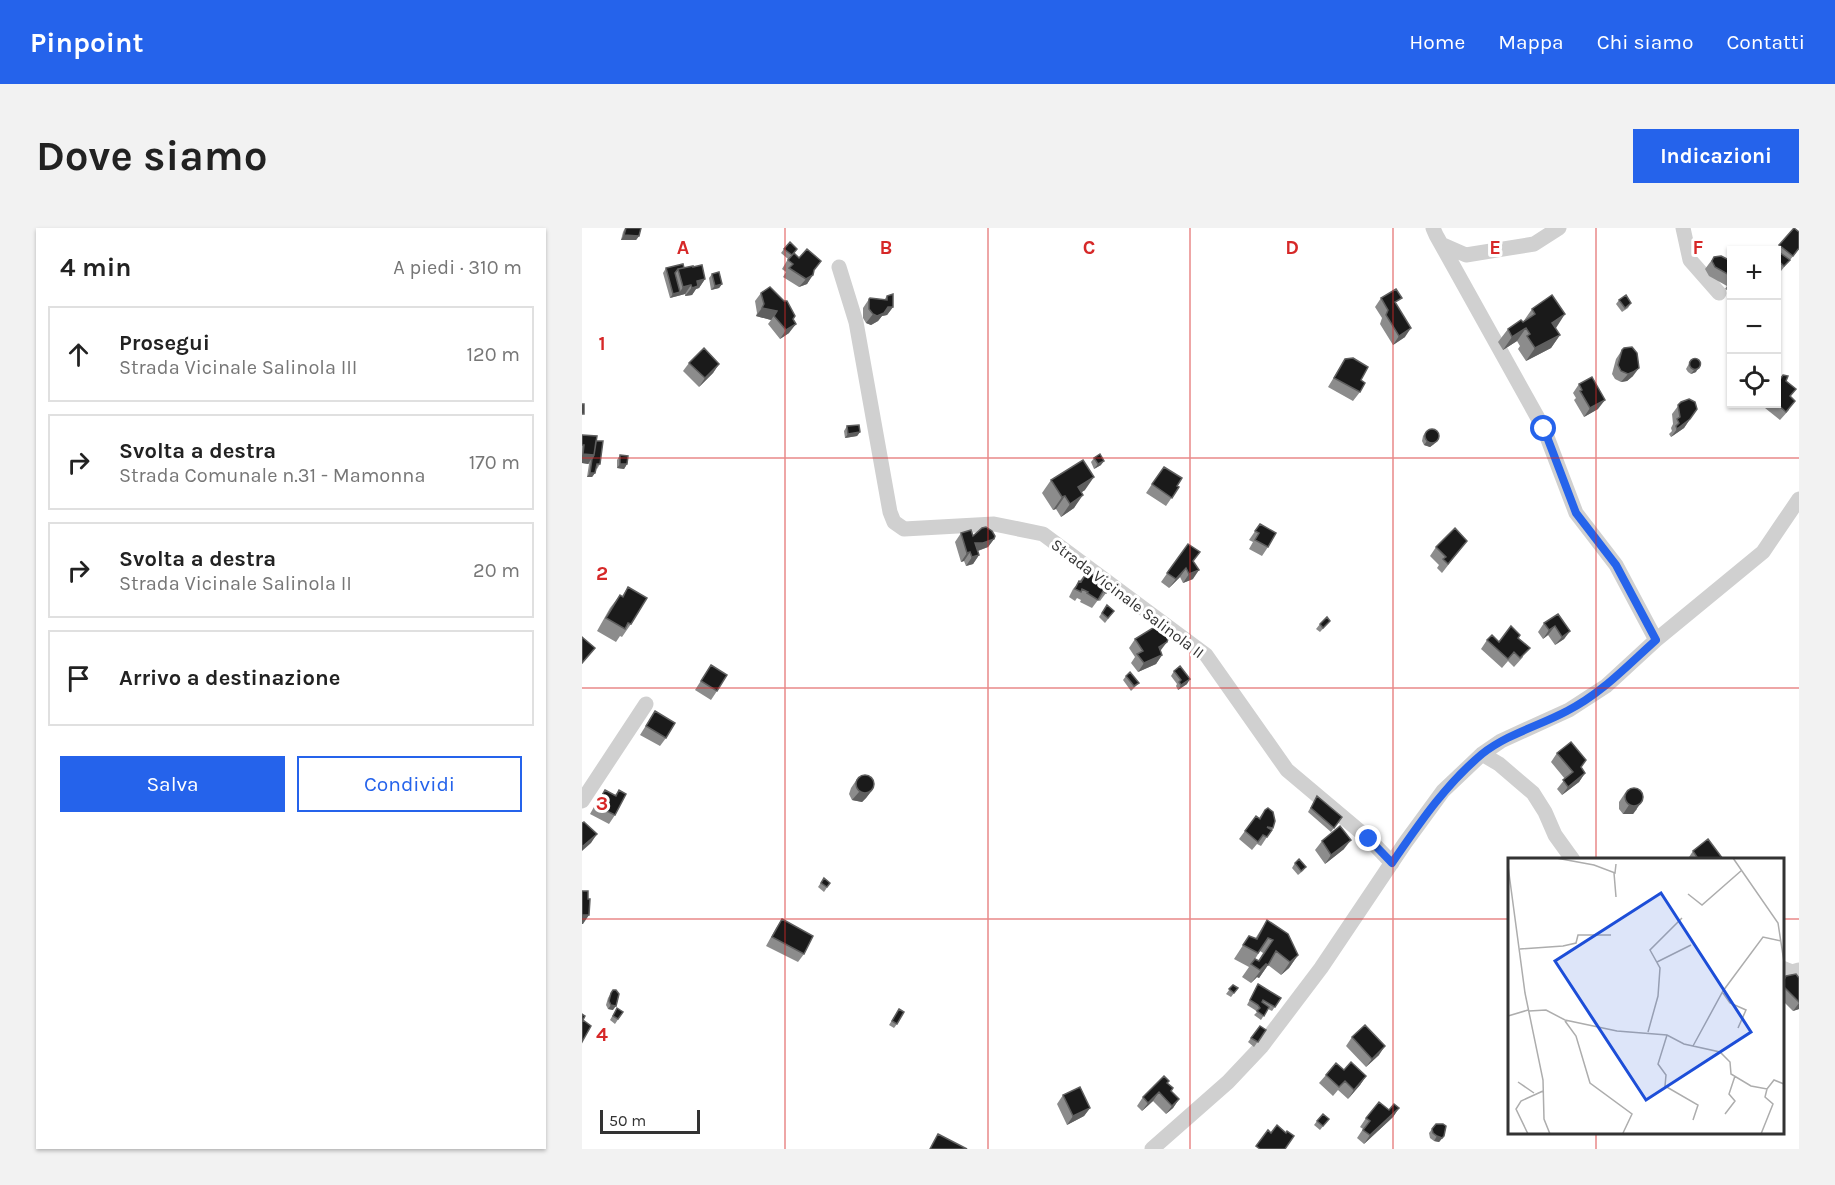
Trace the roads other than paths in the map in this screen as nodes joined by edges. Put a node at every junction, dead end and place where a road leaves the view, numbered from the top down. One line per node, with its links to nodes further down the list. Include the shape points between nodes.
1 (1433, 228): 4 (street)
2 (1559, 228): 4 (street, via 1534,244 1466,255)
3 (1683, 228): 6 (street, via 1690,260)
4 (1441, 244): 8 (street, via 1544,429 1576,513 1616,565)
5 (839, 267): 13 (street, Strada Vicinale Salinola II, via 856,322 894,522 904,529 994,524 1043,534 1206,655 1287,770)
6 (1719, 293)
7 (1799, 499): 8 (street, via 1763,552)
8 (1656, 640): 10 (street, via 1605,686 1569,710 1501,741)
9 (646, 704): 11 (street)
10 (1482, 754): 12 (street, via 1533,793 1554,835); 13 (street, via 1443,791)
11 (582, 801)
12 (1572, 858)
13 (1392, 863): 16 (street, via 1262,1046)
14 (1784, 969): 15 (street)
15 (1799, 970)
16 (1152, 1149)

